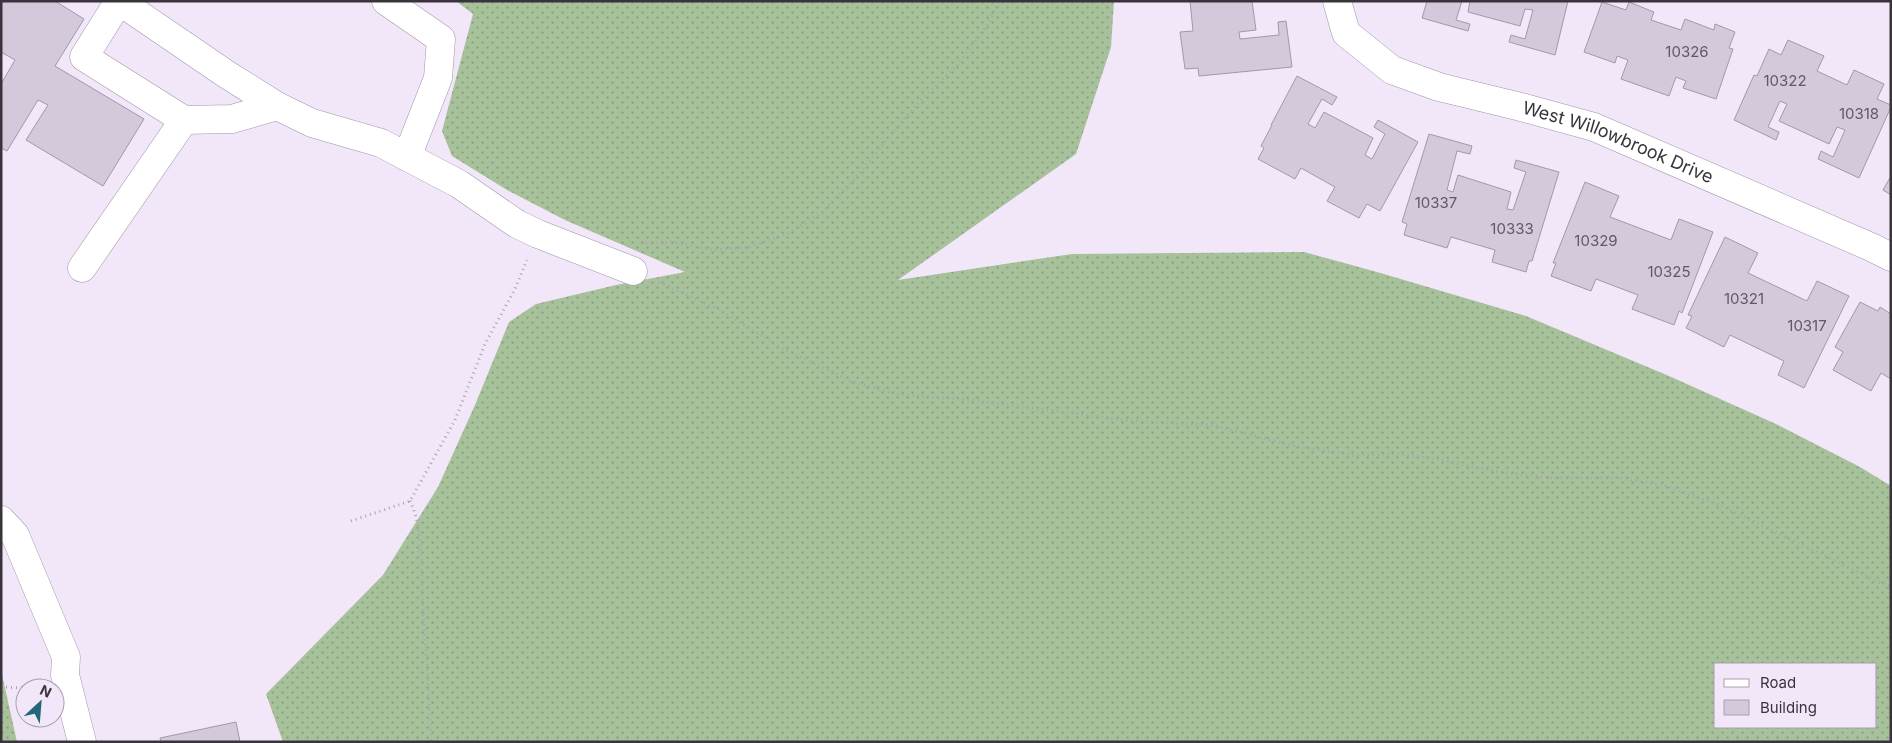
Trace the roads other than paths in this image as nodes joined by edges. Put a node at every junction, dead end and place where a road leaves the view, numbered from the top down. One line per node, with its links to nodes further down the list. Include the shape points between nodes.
1 (119, 1): 4 (street); 5 (street, via 84,57)
2 (386, 1): 6 (street, via 441,38 438,78)
3 (1337, 1): 7 (street, West Willowbrook Drive, via 1346,33 1392,70 1439,87 1521,106 1594,128)
4 (277, 106): 5 (street, via 232,119); 6 (street, via 312,123 381,143)
5 (184, 120): 8 (street)
6 (407, 157): 9 (street, via 460,184 517,224)
7 (1891, 257)
8 (82, 268)
9 (633, 271)
10 (1, 520): 11 (street, via 15,535 66,658 65,676)
11 (82, 742)

